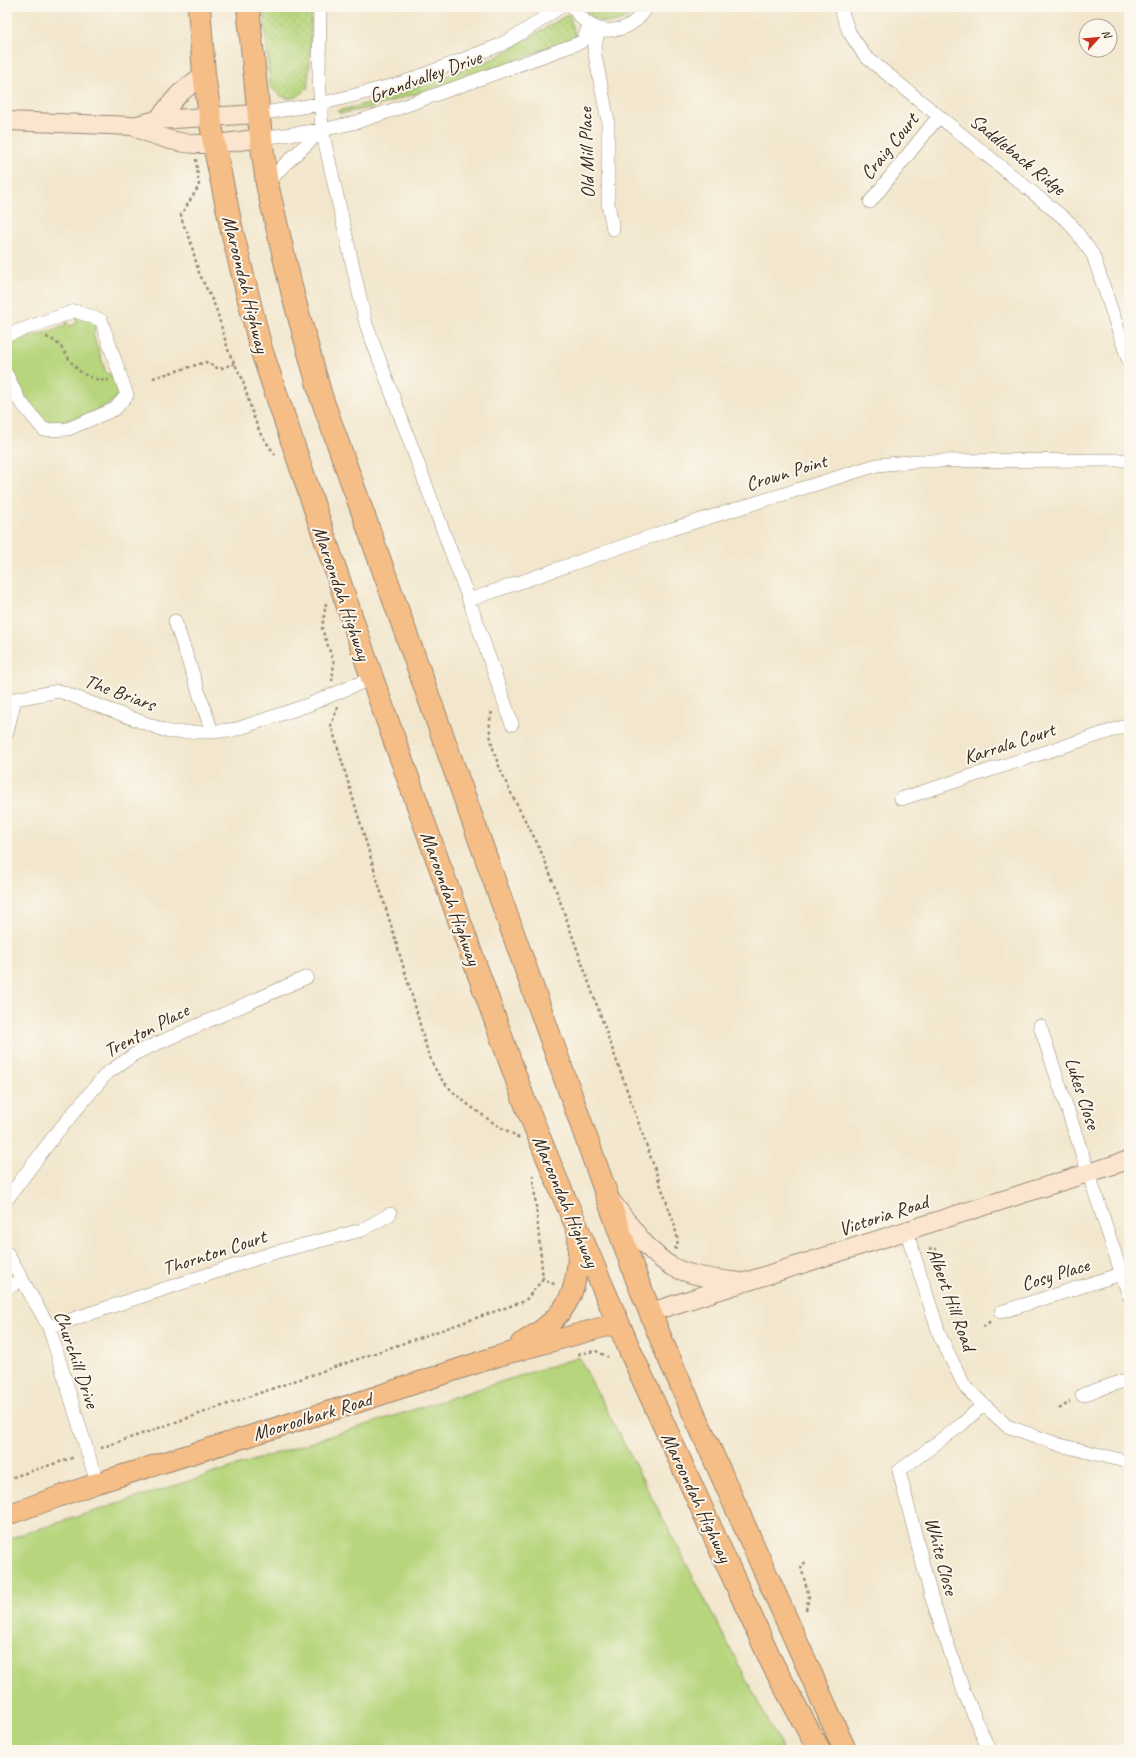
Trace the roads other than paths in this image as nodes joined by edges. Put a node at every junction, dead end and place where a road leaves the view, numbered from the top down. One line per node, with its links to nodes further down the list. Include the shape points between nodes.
1 (199, 7): 10 (highway, Maroondah Highway)
2 (248, 7): 12 (highway, Maroondah Highway)
3 (320, 7): 11 (street)
4 (560, 7): 11 (street, Grandvalley Drive, via 500,45 472,57 402,83)
5 (573, 7): 9 (street, via 583,20)
6 (654, 7): 8 (street)
7 (840, 7): 13 (street, Saddleback Ridge, via 849,32 865,56)
8 (645, 10): 9 (street, via 628,26 613,30)
9 (594, 27): 18 (street, Grandvalley Drive, via 579,43 382,114); 23 (street, Old Mill Place, via 594,50 608,120 608,203)
10 (204, 74): 14 (highway, Maroondah Highway); 16 (main road, via 179,94)
11 (320, 104): 12 (street, Grandvalley Drive); 18 (street)
12 (258, 114): 14 (main road); 19 (highway, Maroondah Highway)
13 (939, 116): 22 (street, Craig Court); 25 (street, Saddleback Ridge, via 1070,223 1093,255)
14 (210, 118): 16 (main road); 20 (highway, Maroondah Highway)
15 (7, 120): 17 (main road)
16 (157, 120): 17 (main road)
17 (133, 126): 20 (main road, via 150,134)
18 (322, 130): 19 (street, Grandvalley Drive); 21 (street, via 282,166); 28 (street, via 366,324)
19 (260, 138): 20 (main road); 21 (highway, Maroondah Highway)
20 (204, 144): 30 (highway, Maroondah Highway, via 232,231 261,349)
21 (267, 184): 41 (highway, Maroondah Highway, via 293,295 321,396)
22 (870, 202)
23 (613, 229)
24 (7, 335): 26 (street, via 75,311 101,320 127,395 115,409 68,430 44,430 19,400)
25 (1129, 362)
26 (7, 375)
27 (1129, 460): 28 (street, Crown Point, via 918,461 877,464 672,529)
28 (469, 600): 32 (street)
29 (175, 621): 35 (street)
30 (372, 678): 35 (street, The Briars, via 308,705 237,729); 44 (highway, Maroondah Highway, via 524,1100)
31 (11, 696): 34 (street, The Briars); 35 (street, The Briars, via 59,690 169,732)
32 (512, 724)
33 (1129, 725): 36 (street, Karrala Court)
34 (7, 732)
35 (212, 732)
36 (901, 798)
37 (307, 977): 42 (street, Trenton Place, via 138,1052 106,1074 54,1136)
38 (1040, 1026): 40 (street, Lukes Close)
39 (1129, 1160): 40 (main road, Victoria Road)
40 (1088, 1173): 45 (main road, Victoria Road); 47 (street, Cosy Place)
41 (607, 1196): 49 (main road, via 654,1253 671,1266 710,1278); 52 (highway, Maroondah Highway)
42 (7, 1199)
43 (390, 1214): 55 (street, Thornton Court, via 362,1230 276,1252)
44 (578, 1227): 54 (highway, Maroondah Highway); 56 (main road, via 579,1262 568,1302 550,1325)
45 (906, 1230): 49 (main road, Victoria Road); 59 (street, Albert Hill Road, via 940,1336 965,1387)
46 (7, 1252): 48 (street, Churchill Drive)
47 (1121, 1274): 51 (street, Cosy Place); 53 (street, Cosy Place)
48 (22, 1279): 50 (street); 55 (street, Churchill Drive)
49 (745, 1283): 52 (main road, Victoria Road)
50 (7, 1289)
51 (1129, 1296)
52 (651, 1312): 54 (highway); 64 (highway, Maroondah Highway)
53 (1000, 1312)
54 (618, 1323): 56 (main road, Mooroolbark Road); 63 (highway, Maroondah Highway, via 773,1665)
55 (49, 1327): 61 (street, Churchill Drive)
56 (498, 1356): 61 (main road, Mooroolbark Road)
57 (1129, 1378): 58 (street)
58 (1082, 1395)
59 (984, 1404): 60 (street, Albert Hill Road, via 1007,1426 1060,1445); 65 (street, White Close, via 899,1471 930,1596 964,1692)
60 (1129, 1462)
61 (97, 1483): 62 (main road, Mooroolbark Road)
62 (7, 1515)
63 (819, 1750)
64 (845, 1750)
65 (989, 1750)

